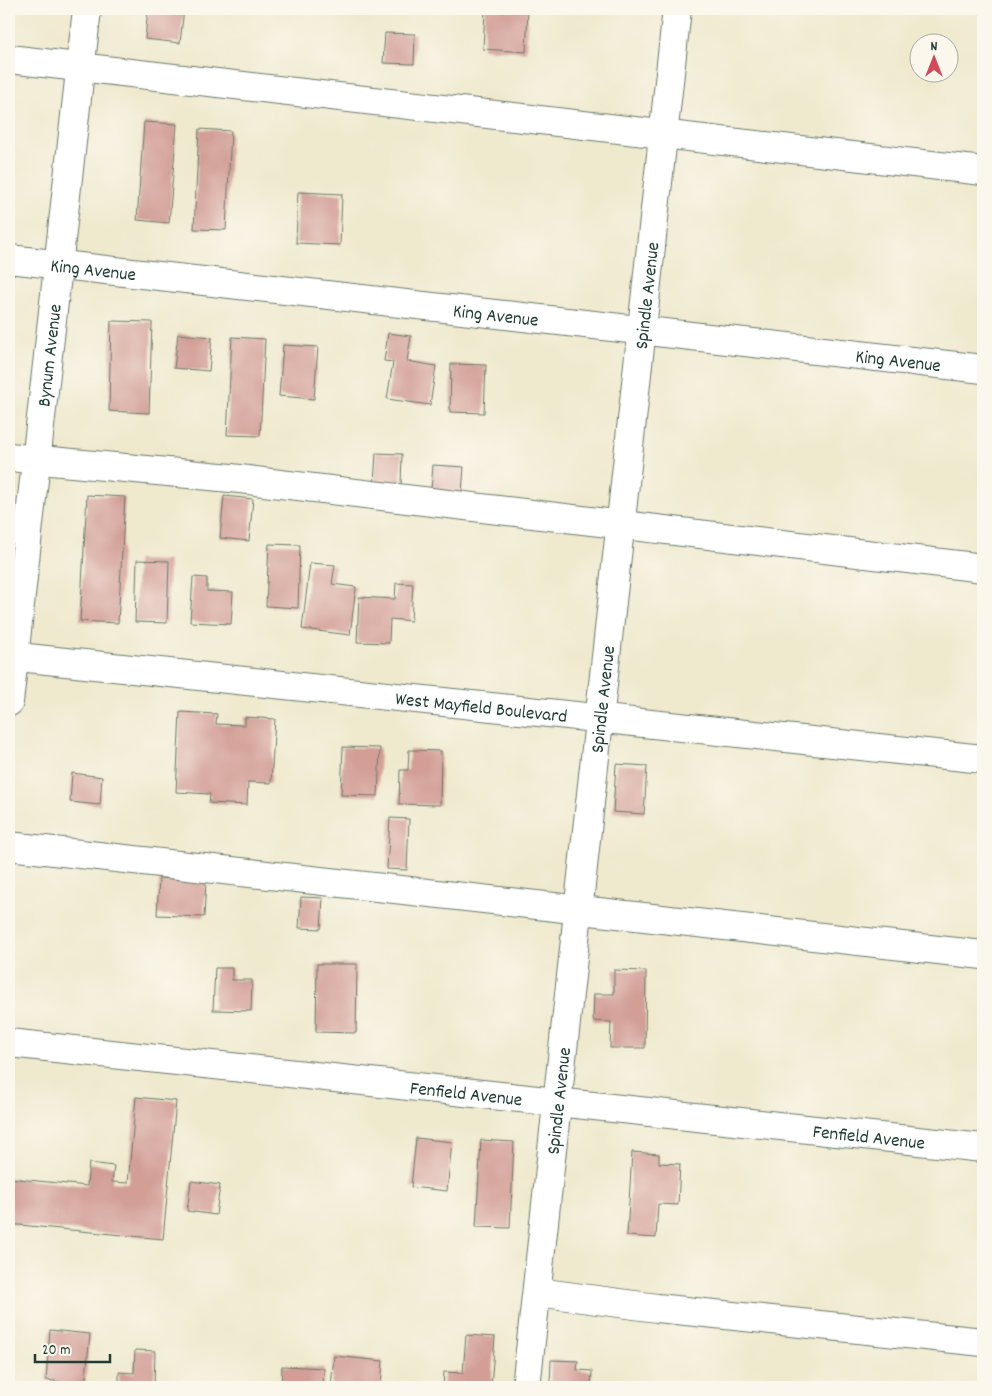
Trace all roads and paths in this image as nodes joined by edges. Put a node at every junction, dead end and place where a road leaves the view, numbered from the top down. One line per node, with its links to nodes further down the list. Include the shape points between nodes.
1 (87, 9): 4 (street, Bynum Avenue)
2 (677, 9): 5 (street, Spindle Avenue)
3 (9, 59): 4 (street)
4 (81, 66): 5 (street); 8 (street, Bynum Avenue)
5 (663, 133): 6 (street); 9 (street, Spindle Avenue)
6 (983, 171)
7 (9, 259): 8 (street, King Avenue)
8 (58, 264): 9 (street, King Avenue); 12 (street, Bynum Avenue)
9 (643, 329): 10 (street, King Avenue); 13 (street, Spindle Avenue)
10 (983, 369)
11 (9, 458): 12 (street)
12 (36, 460): 13 (street, via 231,478); 15 (street, Bynum Avenue)
13 (621, 524): 14 (street); 17 (street, Spindle Avenue)
14 (983, 568)
15 (12, 656): 16 (street, Bynum Avenue); 17 (street, West Mayfield Boulevard)
16 (9, 702)
17 (599, 718): 18 (street, West Mayfield Boulevard); 20 (street, Spindle Avenue)
18 (983, 759)
19 (9, 846): 20 (street)
20 (578, 910): 21 (street); 23 (street, Spindle Avenue)
21 (983, 955)
22 (9, 1042): 23 (street, Fenfield Avenue)
23 (557, 1102): 24 (street, Fenfield Avenue); 25 (street, Spindle Avenue)
24 (983, 1148)
25 (537, 1292): 26 (street, via 656,1308); 27 (street, Spindle Avenue)
26 (983, 1342)
27 (526, 1387)

